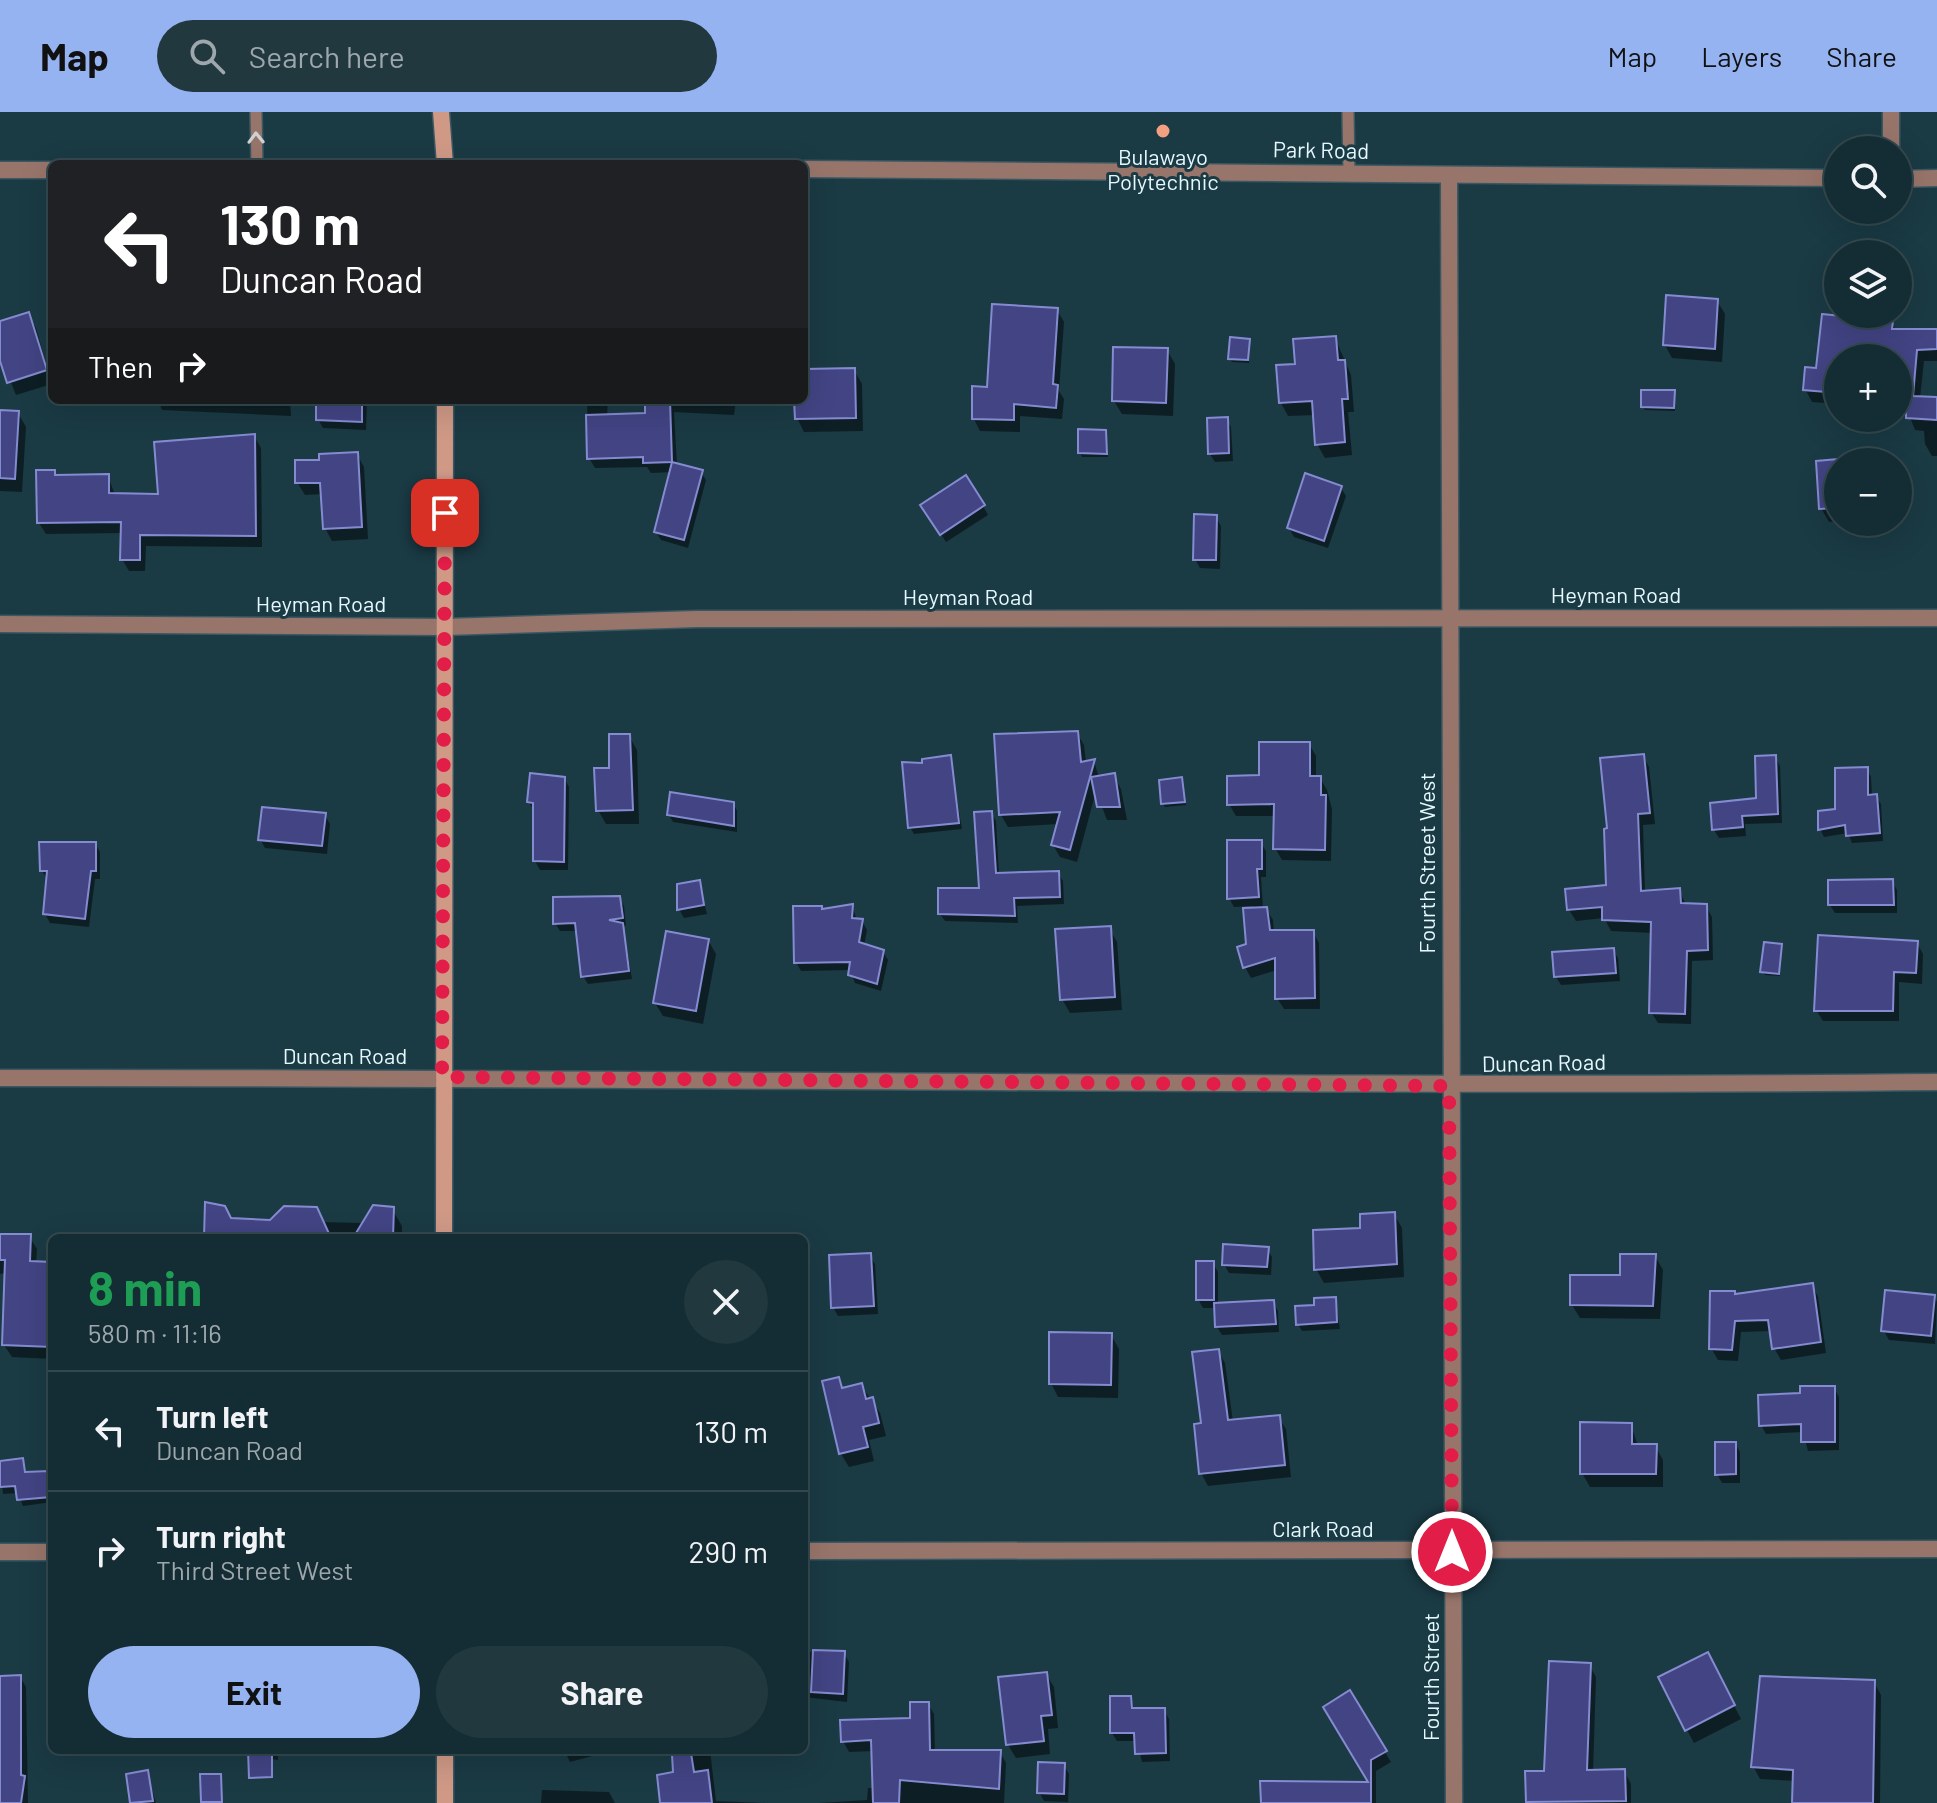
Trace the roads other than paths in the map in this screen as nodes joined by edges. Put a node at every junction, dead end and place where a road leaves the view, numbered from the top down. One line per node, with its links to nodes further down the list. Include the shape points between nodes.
1 (256, 112): 6 (lane, one-way to 1)
2 (441, 112): 7 (main road)
3 (1348, 112): 11 (lane)
4 (1891, 112): 5 (street)
5 (1891, 136)
6 (257, 160)
7 (445, 160)
8 (808, 169): 11 (street, Park Road)
9 (0, 170): 10 (street)
10 (48, 170)
11 (1349, 172): 12 (street, Park Road)
12 (1449, 175): 13 (street, Park Road); 17 (street, Fourth Street West)
13 (1824, 178)
14 (1937, 178): 15 (street)
15 (1912, 179)
16 (445, 404): 20 (main road)
17 (1449, 617): 18 (street, Heyman Road); 20 (street, Heyman Road, via 697,619); 24 (street, Fourth Street West)
18 (1937, 618)
19 (0, 624): 20 (street, Heyman Road)
20 (445, 627): 21 (main road)
21 (442, 1077): 22 (street, Duncan Road); 24 (street, Duncan Road); 25 (main road)
22 (0, 1078)
23 (1937, 1082): 24 (street, Duncan Road)
24 (1449, 1086): 30 (street, Fourth Street West)
25 (444, 1234)
26 (1937, 1549): 30 (street, Clark Road)
27 (808, 1551): 30 (street, Clark Road)
28 (0, 1552): 29 (street)
29 (48, 1552)
30 (1452, 1552): 33 (street, Fourth Street)
31 (445, 1754): 32 (main road)
32 (445, 1803)
33 (1454, 1803)

